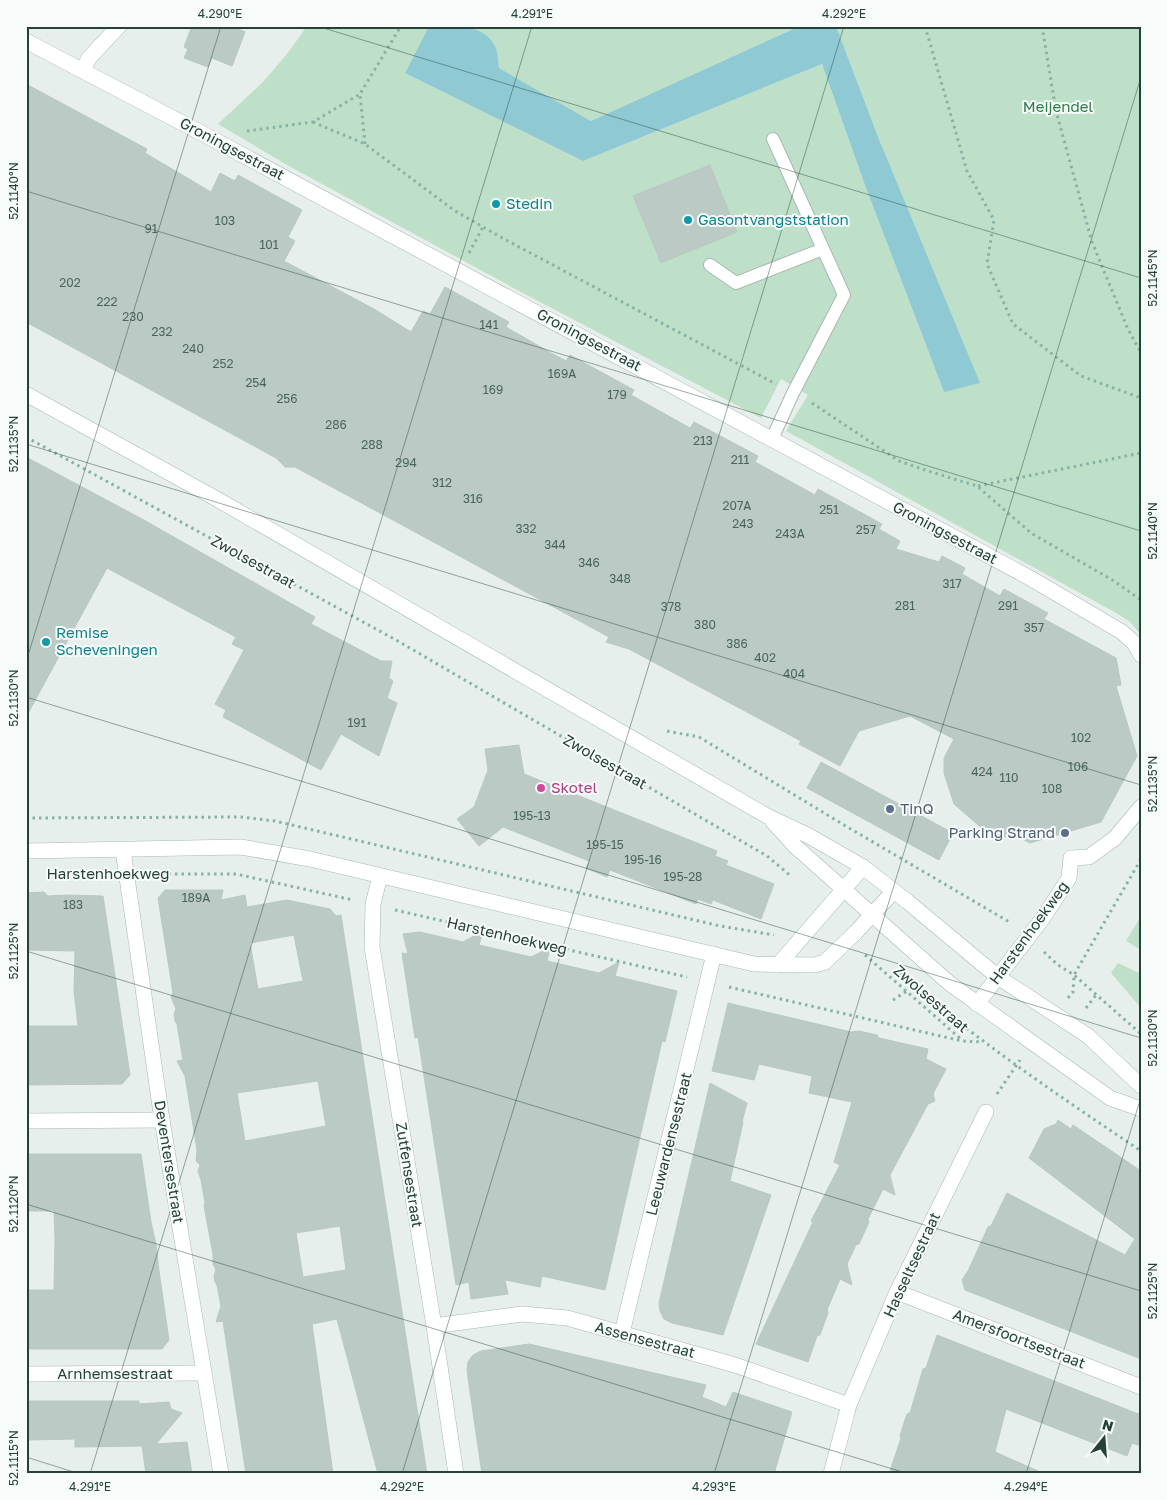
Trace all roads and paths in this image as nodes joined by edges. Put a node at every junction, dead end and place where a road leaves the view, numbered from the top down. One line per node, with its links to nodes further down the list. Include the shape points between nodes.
1 (119, 26): 6 (street, via 88,58)
2 (401, 26): 7 (path)
3 (925, 26): 19 (path, via 967,171 994,220 987,264 1013,324 1081,376)
4 (1042, 26): 16 (path, via 1056,111 1092,242)
5 (26, 41): 6 (street, Groningsestraat)
6 (83, 71): 15 (street, Groningsestraat)
7 (360, 94): 8 (path); 11 (path)
8 (314, 122): 9 (path); 11 (path)
9 (247, 131)
10 (773, 139): 13 (lane)
11 (365, 144): 12 (path, via 455,211)
12 (483, 227): 15 (path); 17 (path)
13 (823, 249): 14 (lane, via 736,283); 17 (lane, via 844,295)
14 (710, 265)
15 (459, 271): 21 (street, Groningsestraat)
16 (1141, 353)
17 (794, 393): 21 (lane); 23 (path, via 899,461)
18 (26, 394): 28 (street, Zwolsestraat, via 215,498)
19 (1141, 398)
20 (26, 436): 35 (path, Zwolsestraat, via 396,640 767,856)
21 (772, 439): 25 (street, Groningsestraat, via 1091,613 1122,632)
22 (1141, 453): 23 (path)
23 (977, 486): 24 (path, via 1031,533)
24 (1141, 600)
25 (1141, 655)
26 (666, 731): 42 (path, via 699,737 1010,922)
27 (1141, 807): 42 (street, Harstenhoekweg, via 1115,838 1089,857 1071,858 1069,878)
28 (767, 816): 32 (street, Zwolsestraat); 36 (street, Zwolsestraat)
29 (123, 850): 30 (street, Harstenhoekweg); 33 (street, Deventersestraat); 34 (street, Harstenhoekweg, via 241,847)
30 (26, 851)
31 (1141, 858): 47 (path)
32 (862, 867): 36 (street); 37 (street, Zwolsestraat)
33 (125, 874): 38 (path, Harstenhoekweg, via 236,874); 60 (street, Deventersestraat)
34 (380, 876): 38 (street, Zutfensestraat); 44 (street, Harstenhoekweg)
35 (799, 882)
36 (843, 889): 39 (street, Zwolsestraat); 45 (street)
37 (894, 891): 39 (street, Harstenhoekweg); 48 (street, Zwolsestraat)
38 (372, 904): 49 (path, Harstenhoekweg); 64 (street, Zutfensestraat, via 372,947)
39 (872, 915): 43 (street, Harstenhoekweg); 52 (street, Zwolsestraat, via 948,983)
40 (720, 926): 41 (path)
41 (776, 936)
42 (1028, 938): 47 (path); 48 (street, Harstenhoekweg)
43 (843, 945): 45 (street, Harstenhoekweg, via 825,962); 50 (path, via 867,956)
44 (714, 954): 45 (street, Harstenhoekweg, via 754,964); 49 (street, Leeuwardensestraat)
45 (778, 965)
46 (896, 969): 55 (path, Zwolsestraat)
47 (1074, 975): 53 (path)
48 (998, 977): 52 (street, Harstenhoekweg); 57 (street, Zwolsestraat, via 1088,1036)
49 (708, 982): 54 (path, Harstenhoekweg); 65 (street, Leeuwardensestraat)
50 (906, 991): 51 (path); 54 (path)
51 (893, 1000)
52 (977, 1004): 58 (street, Zwolsestraat, via 1110,1098)
53 (1141, 1034)
54 (962, 1041): 55 (path, Harstenhoekweg)
55 (982, 1042): 56 (path, Zwolsestraat)
56 (1016, 1066): 59 (path); 62 (path, Zwolsestraat)
57 (1141, 1086)
58 (1141, 1108)
59 (986, 1112): 63 (street, Hasseltsestraat)
60 (162, 1120): 61 (street); 66 (street, Deventersestraat)
61 (26, 1121)
62 (1141, 1151)
63 (897, 1292): 68 (street, Amersfoortsestraat); 69 (street, Hasseltsestraat)
64 (434, 1326): 65 (street, Assensestraat, via 522,1314 567,1318); 71 (street, Zutfensestraat)
65 (622, 1333): 69 (street, Assensestraat, via 735,1365)
66 (203, 1373): 67 (street, Arnhemsestraat); 70 (street, Deventersestraat)
67 (26, 1374)
68 (1141, 1387)
69 (850, 1405): 72 (street, Hasseltsestraat)
70 (220, 1474)
71 (456, 1474)
72 (831, 1474)

